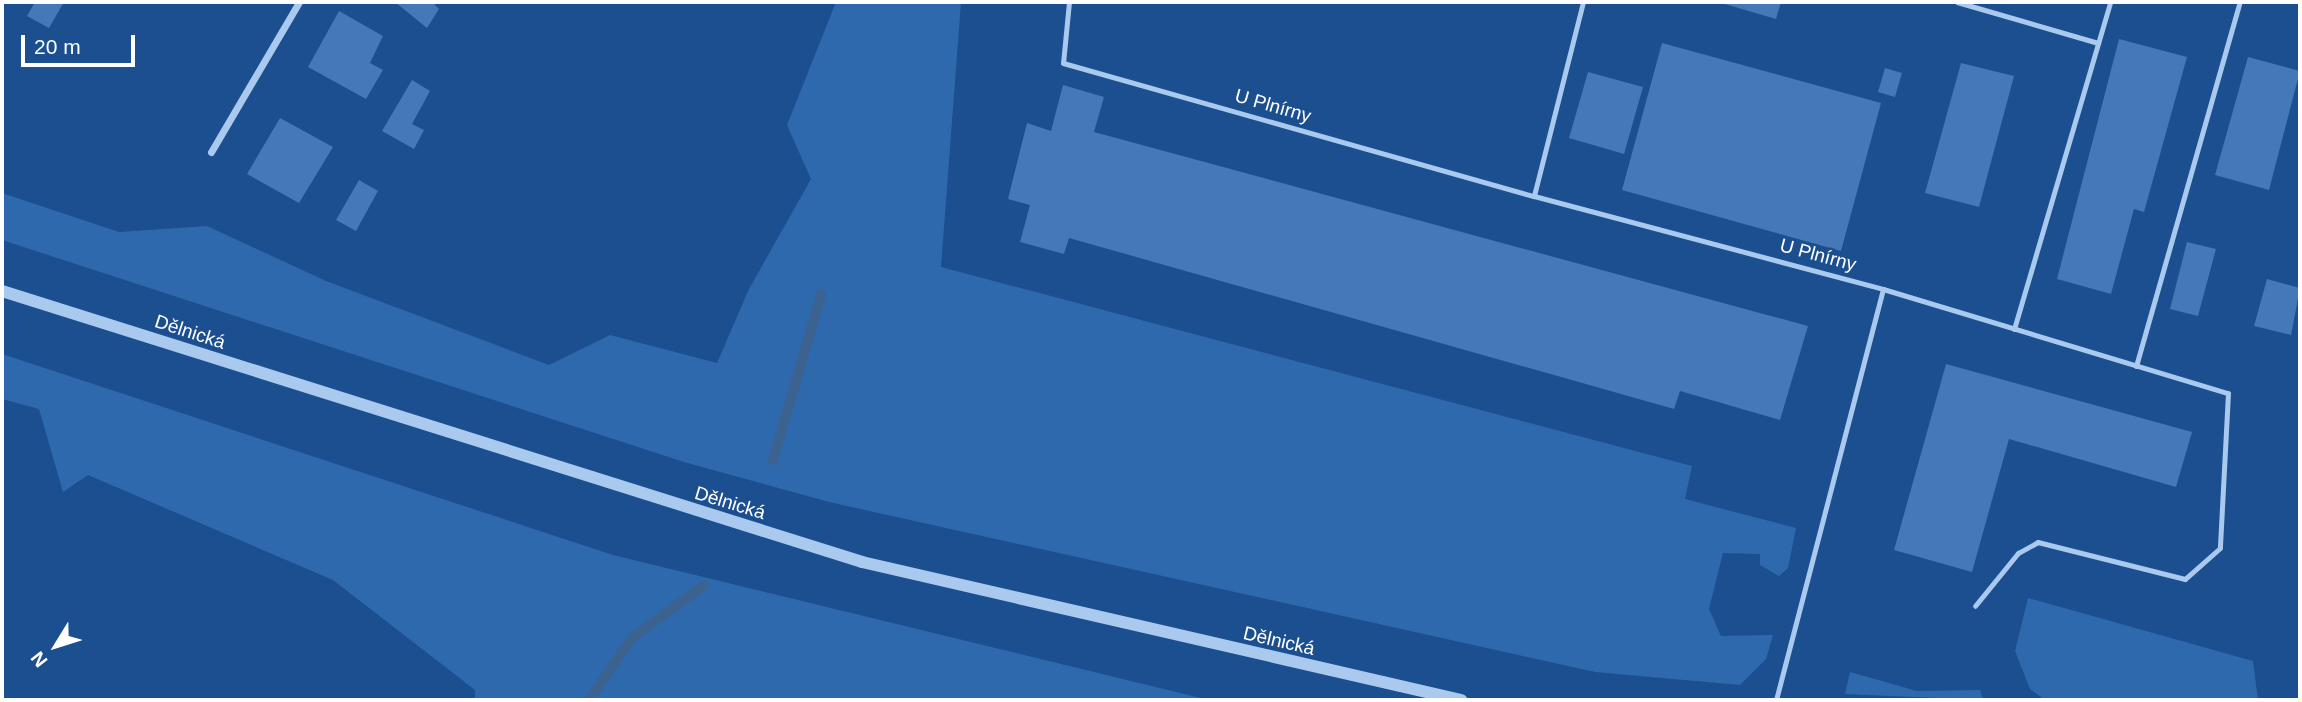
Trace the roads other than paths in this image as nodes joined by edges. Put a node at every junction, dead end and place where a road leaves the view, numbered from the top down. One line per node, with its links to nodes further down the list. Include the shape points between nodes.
1 (299, 2): 8 (street)
2 (1069, 2): 9 (lane, U Plnírny, via 1063,63)
3 (1583, 2): 9 (lane)
4 (1956, 2): 7 (lane)
5 (2110, 2): 7 (lane)
6 (2240, 2): 13 (lane)
7 (2098, 43): 12 (lane)
8 (211, 152)
9 (1534, 196): 10 (lane, U Plnírny)
10 (1883, 289): 12 (lane, U Plnírny); 17 (lane)
11 (2, 291): 15 (street, Dělnická, via 862,562)
12 (2014, 329): 13 (lane, U Plnírny)
13 (2136, 366): 14 (lane, U Plnírny, via 2228,393 2220,548 2185,579 2038,542 2018,553)
14 (1975, 606)
15 (1431, 698): 16 (street, Dělnická)
16 (1461, 700)
17 (1776, 700)

